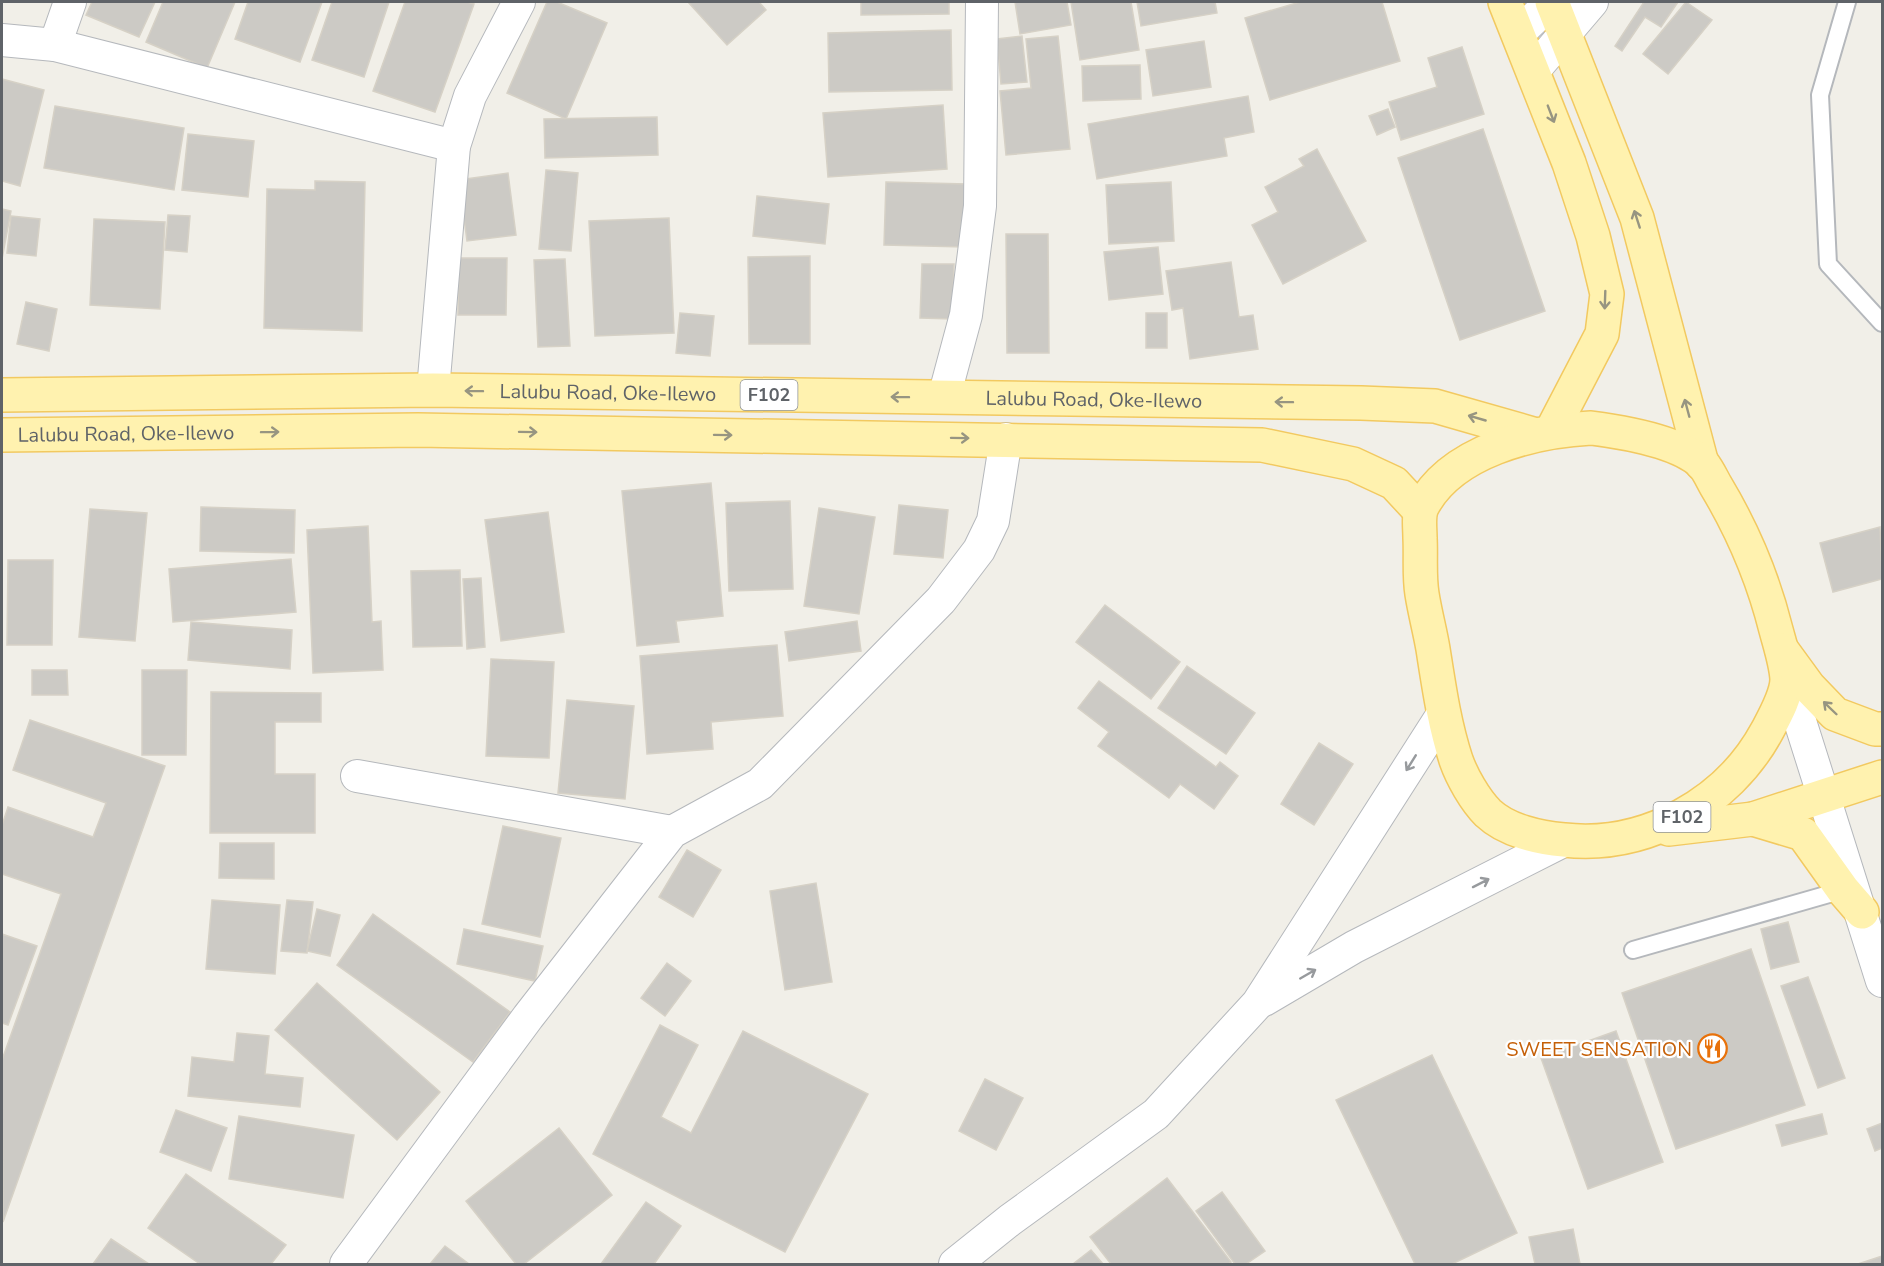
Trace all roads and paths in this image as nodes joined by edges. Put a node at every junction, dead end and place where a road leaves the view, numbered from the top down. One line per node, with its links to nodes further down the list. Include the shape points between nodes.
1 (70, 2): 11 (street)
2 (519, 2): 13 (street, via 470,96)
3 (982, 2): 17 (street, via 980,207 966,315)
4 (1505, 2): 8 (main road)
5 (1552, 2): 8 (street); 9 (main road)
6 (1592, 2): 9 (street)
7 (1847, 2): 14 (lane, via 1820,95 1828,264)
8 (1519, 33): 12 (main road)
9 (1565, 35): 12 (street); 21 (main road, one-way to 9, via 1637,218)
10 (2, 40): 11 (street)
11 (56, 45): 13 (street)
12 (1534, 70): 18 (main road, one-way to 18, via 1593,236 1607,294 1602,334)
13 (454, 146): 15 (street)
14 (1882, 323)
15 (433, 390): 16 (main road, Lalubu Road, Oke-Ilewo / F102); 17 (main road, Lalubu Road, Oke-Ilewo / F102, one-way to 15)
16 (2, 395)
17 (945, 397): 18 (main road, Lalubu Road, Oke-Ilewo / F102, one-way to 17, via 1435,406)
18 (1542, 432): 21 (main road, F102, via 1591,428 1630,433 1668,445); 22 (main road, F102, via 1500,446 1448,474 1432,490)
19 (2, 435): 20 (main road, Lalubu Road, Oke-Ilewo / F102, one-way to 20, via 418,430)
20 (1006, 439): 22 (main road, Lalubu Road, Oke-Ilewo / F102, via 1274,447 1353,464 1394,483); 32 (street, via 993,521 979,550 941,600 760,784)
21 (1702, 464): 23 (main road, F102, via 1732,513 1764,583)
22 (1420, 511): 25 (main road, F102, via 1421,591)
23 (1781, 649): 24 (main road, F102); 26 (main road, F102, one-way to 23, via 1835,714)
24 (1787, 680): 29 (street); 31 (main road, F102, via 1776,714 1738,774 1682,817)
25 (1443, 714): 33 (main road, F102, via 1458,764 1489,814 1523,832); 35 (street, one-way to 35)
26 (1882, 729)
27 (357, 776): 32 (street)
28 (1882, 777): 29 (main road, F102)
29 (1823, 796): 30 (main road, F102); 34 (street)
30 (1752, 819): 31 (main road, F102); 34 (main road, via 1803,834)
31 (1649, 831): 33 (main road, F102, via 1607,840)
32 (672, 832): 40 (street, via 528,1017)
33 (1565, 840): 36 (street, one-way to 33)
34 (1852, 901): 37 (lane); 38 (street)
35 (1314, 916): 36 (street); 39 (street)
36 (1354, 947): 39 (street, one-way to 36)
37 (1633, 950)
38 (1882, 981)
39 (1258, 1003): 41 (street, via 1156,1114)
40 (346, 1264)
41 (955, 1264)

